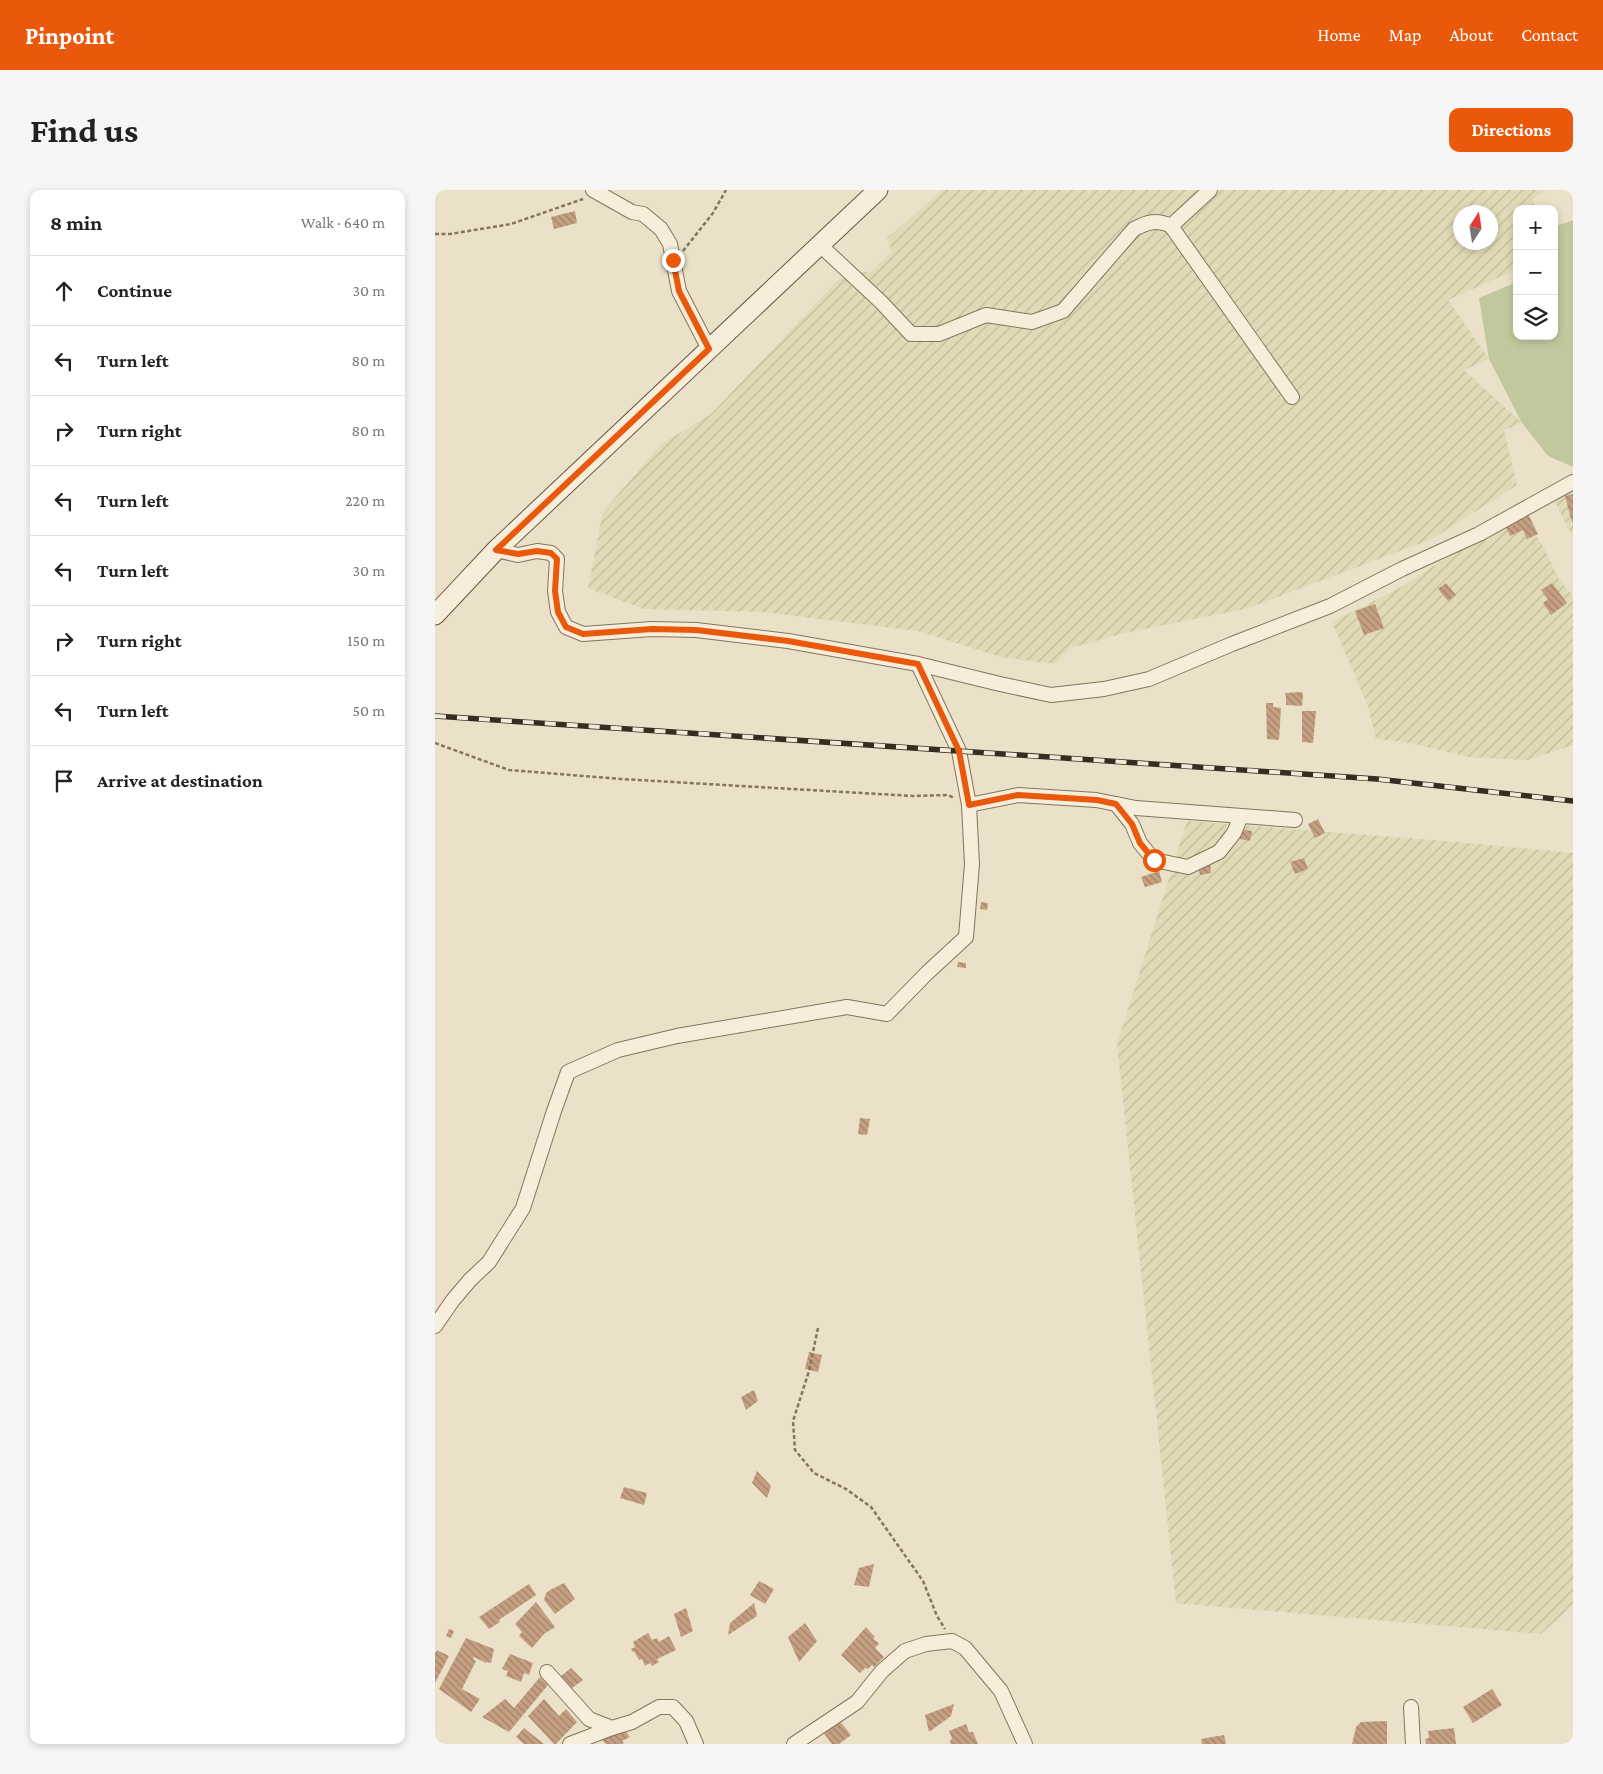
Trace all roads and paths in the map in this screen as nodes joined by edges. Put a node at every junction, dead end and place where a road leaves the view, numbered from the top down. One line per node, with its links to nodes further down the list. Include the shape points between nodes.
1 (726, 190): 8 (path, via 688,247)
2 (878, 190): 7 (main road)
3 (1210, 190): 5 (street)
4 (593, 191): 6 (path, via 589,197 565,207 511,224); 8 (street, via 650,219 670,244)
5 (1171, 226): 7 (street, via 1149,221 1134,229 1063,311 1032,322 986,315 939,334 911,334); 10 (street)
6 (435, 234)
7 (820, 245): 9 (main road)
8 (673, 260): 9 (street, via 679,291)
9 (709, 349): 12 (main road)
10 (1291, 397)
11 (1573, 482): 14 (street, via 1479,534 1330,606 1149,679 1104,689 1051,695)
12 (496, 550): 13 (main road); 14 (street, via 518,554 551,553 557,559 555,591 558,612 566,627 583,634 652,629 696,630 788,641)
13 (435, 615)
14 (918, 664): 17 (street, via 959,751)
15 (435, 743): 17 (path, via 509,770 621,779 948,795)
16 (1116, 804): 17 (street, via 1018,795); 18 (street); 18 (street, via 1154,860 1188,867 1219,852 1234,833)
17 (969, 805): 20 (street, via 972,864 966,937 887,1014 847,1007 677,1036 618,1050 568,1072 523,1208 489,1262 453,1300)
18 (1241, 816): 19 (street)
19 (1295, 820)
20 (435, 1326)
21 (818, 1328): 22 (path, via 809,1371 793,1420 795,1450 814,1473 846,1489 871,1507 923,1581 937,1616)
22 (952, 1640): 28 (street, via 905,1651 882,1671 857,1702); 29 (street, via 965,1648 1001,1691)
23 (547, 1672): 25 (street, via 589,1719)
24 (1411, 1707): 30 (street)
25 (612, 1728): 26 (street); 27 (street, via 632,1722 659,1707 673,1707 686,1721)
26 (570, 1744)
27 (696, 1744)
28 (794, 1744)
29 (1025, 1744)
30 (1413, 1744)

